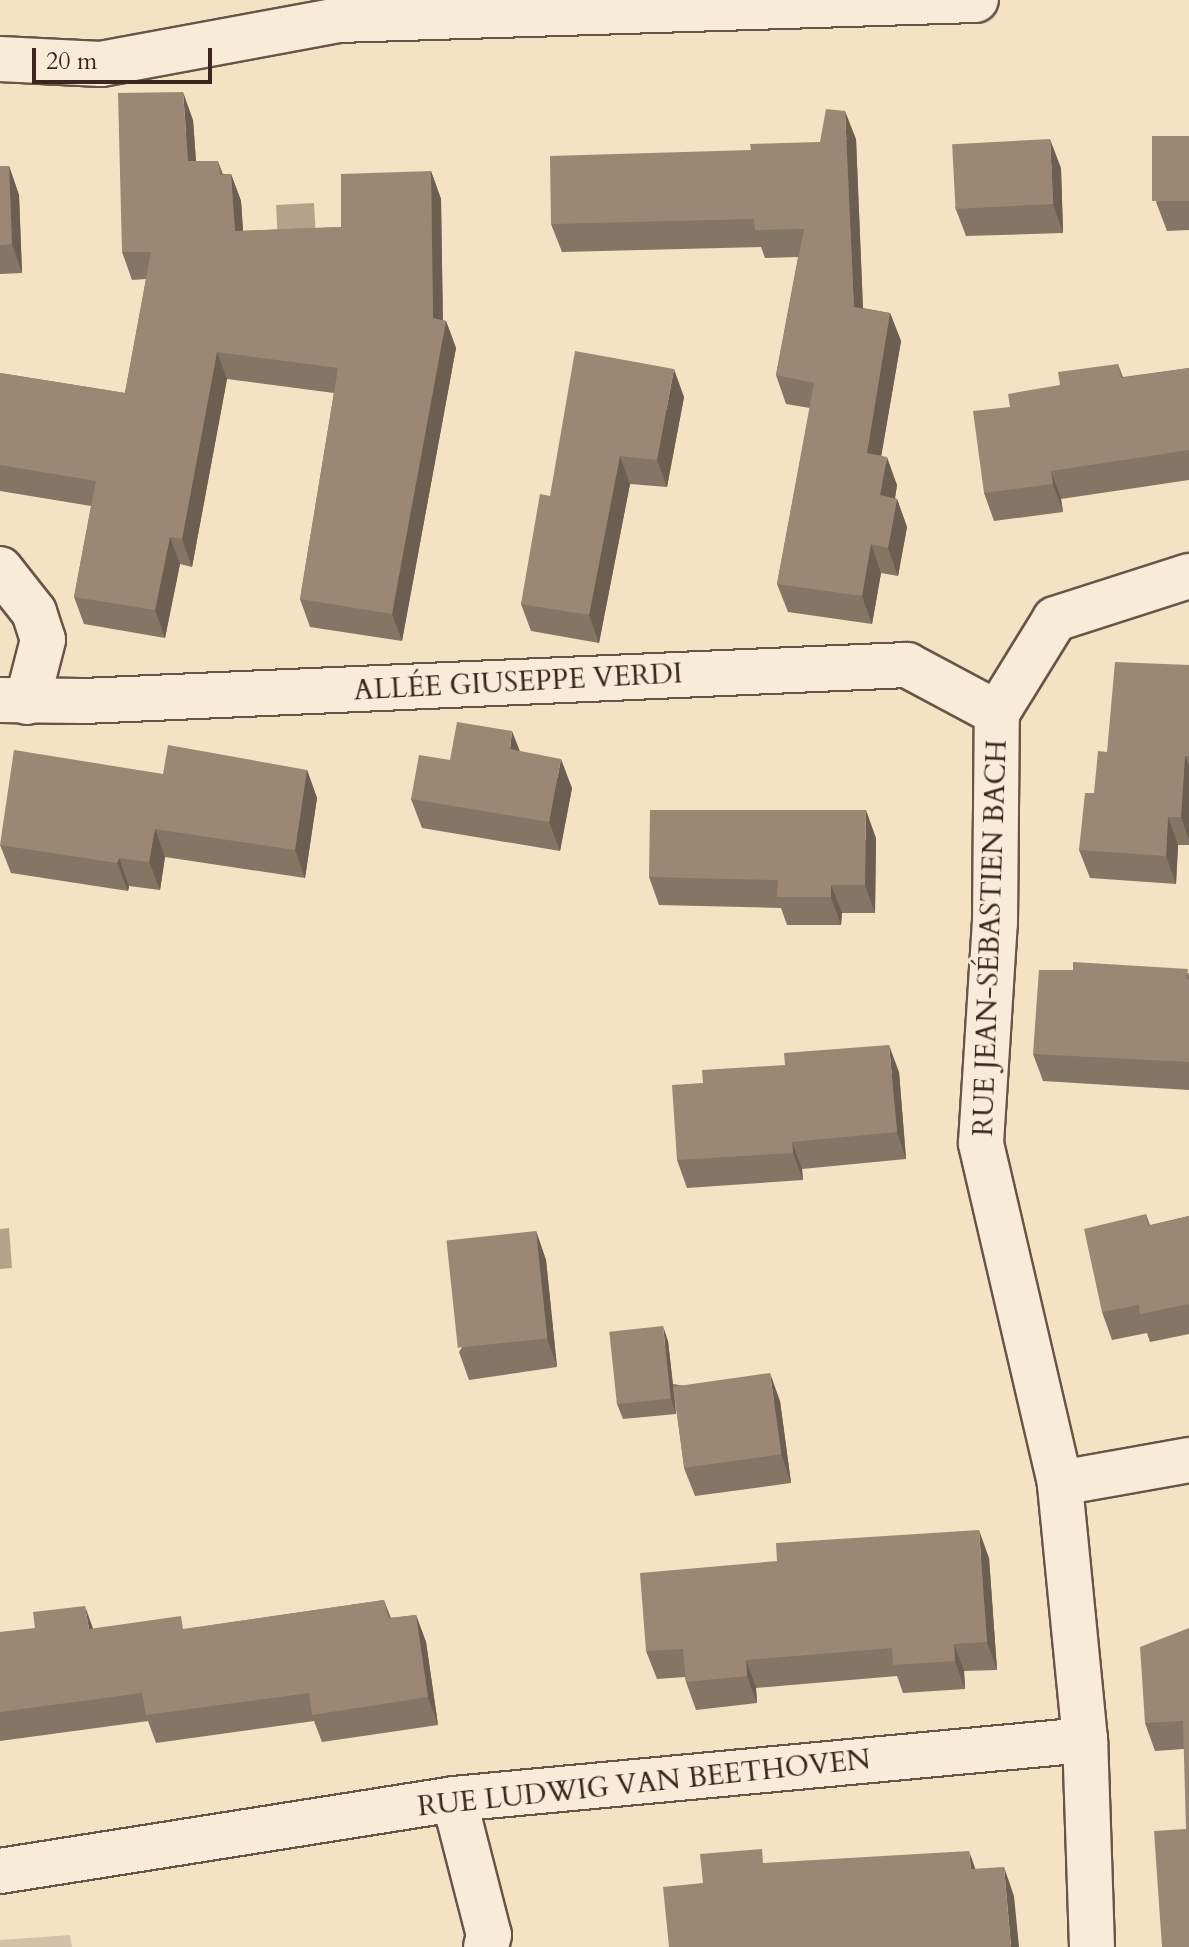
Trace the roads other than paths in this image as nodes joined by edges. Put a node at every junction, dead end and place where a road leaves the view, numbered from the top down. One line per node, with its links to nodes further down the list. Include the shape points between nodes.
1 (936, 0): 2 (street); 3 (street, via 338,20 101,64)
2 (976, 0)
3 (0, 59)
4 (0, 569): 6 (street, ALLÉE GIUSEPPE VERDI, via 34,612 43,640)
5 (1189, 576): 7 (street, RUE JEAN-SÉBASTIEN BACH, via 1055,619)
6 (13, 701): 7 (street, ALLÉE GIUSEPPE VERDI, via 907,665)
7 (997, 713): 9 (street, RUE JEAN-SÉBASTIEN BACH, via 995,923 981,1143)
8 (1189, 1460): 9 (street)
9 (1060, 1483): 10 (street, RUE JEAN-SÉBASTIEN BACH)
10 (1085, 1740): 11 (street, RUE LUDWIG VAN BEETHOVEN); 14 (street)
11 (454, 1799): 12 (street, RUE LUDWIG VAN BEETHOVEN); 13 (street, via 489,1935)
12 (0, 1871)
13 (486, 1947)
14 (1092, 1947)

